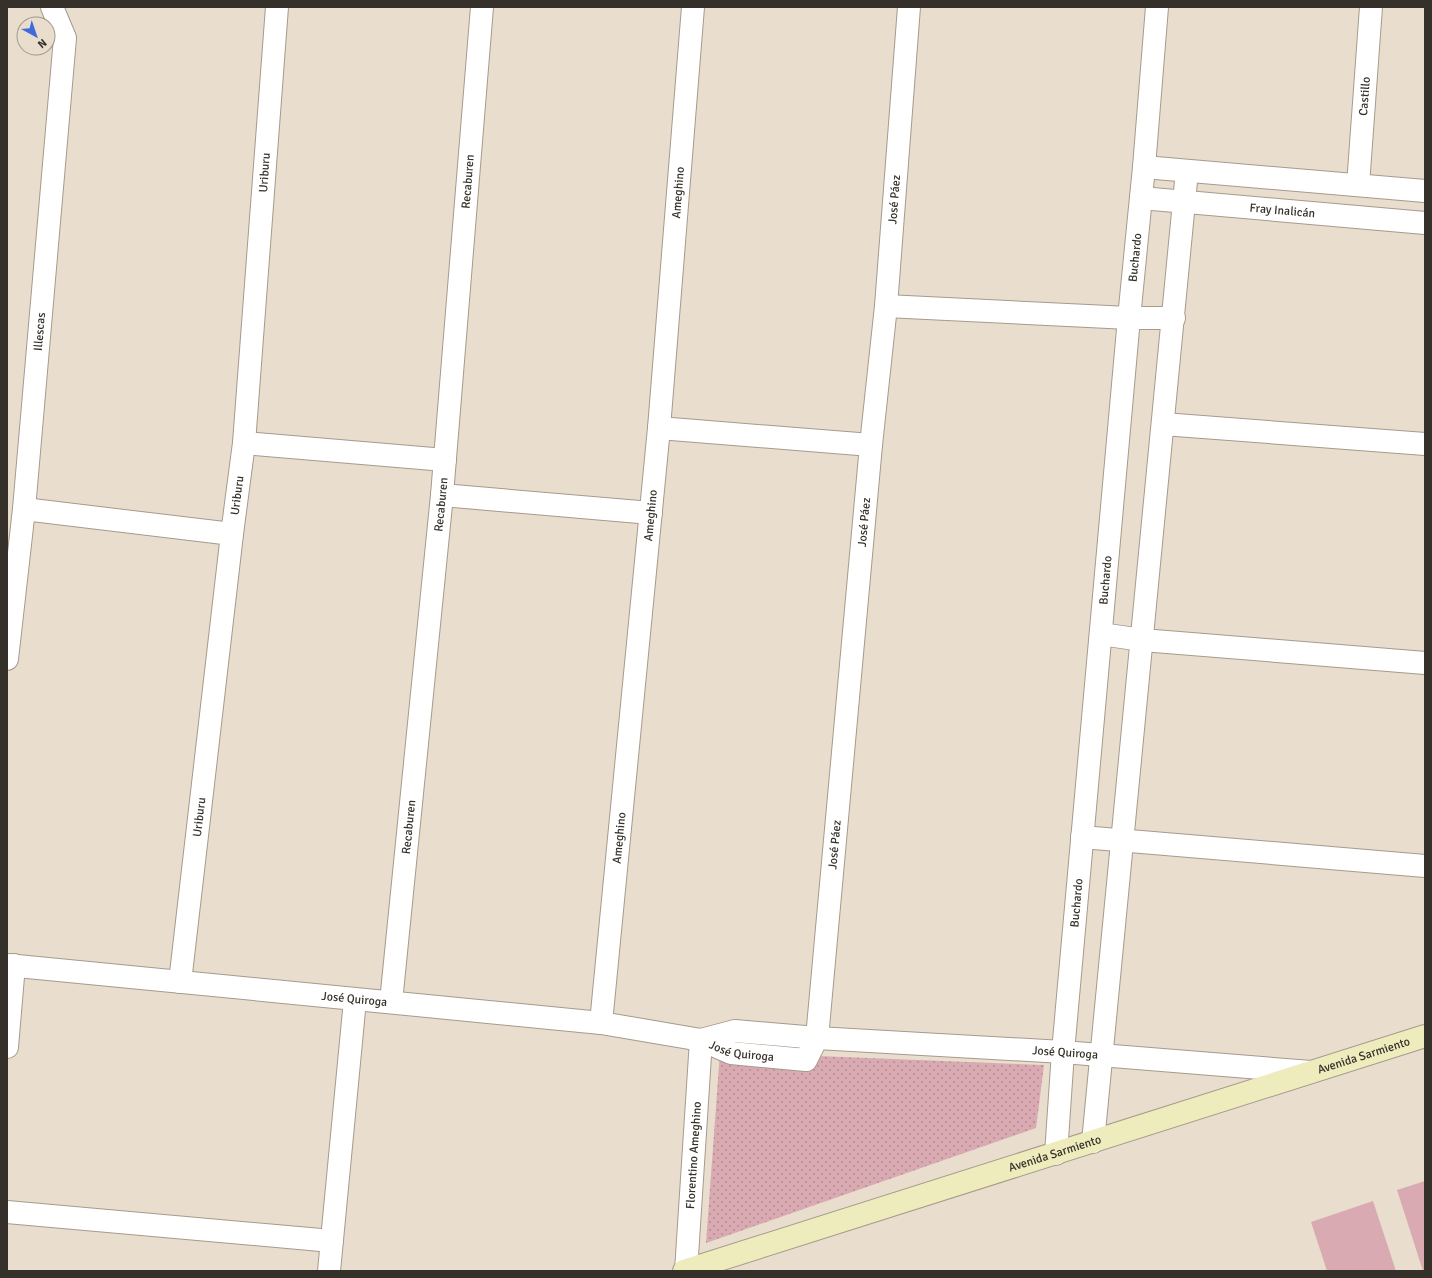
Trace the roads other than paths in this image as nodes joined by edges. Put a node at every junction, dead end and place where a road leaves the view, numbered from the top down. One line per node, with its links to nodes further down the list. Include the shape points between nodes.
1 (52, 7): 25 (street, Illescas, via 65,38)
2 (277, 7): 20 (street, Uriburu)
3 (482, 7): 23 (street, Recaburen)
4 (693, 7): 19 (street, Ameghino)
5 (909, 7): 15 (street, José Páez)
6 (1157, 7): 8 (street, Buchardo)
7 (1371, 7): 10 (street, Castillo)
8 (1144, 167): 9 (street); 12 (street, Buchardo)
9 (1187, 171): 10 (street); 13 (street)
10 (1358, 185): 11 (street)
11 (1425, 191)
12 (1141, 198): 13 (street, Fray Inalicán); 16 (street, Buchardo)
13 (1184, 202): 14 (street, Fray Inalicán); 17 (street)
14 (1425, 224)
15 (886, 306): 16 (street); 22 (street, José Páez)
16 (1129, 318): 17 (street); 28 (street, Buchardo)
17 (1174, 318): 18 (street)
18 (1163, 424): 21 (street); 29 (street)
19 (659, 428): 22 (street); 26 (street, Ameghino)
20 (244, 443): 23 (street); 27 (street, Uriburu)
21 (1425, 444)
22 (871, 445): 41 (street, José Páez)
23 (445, 460): 24 (street, Recaburen)
24 (442, 494): 26 (street); 38 (street, Recaburen)
25 (24, 508): 27 (street); 30 (street, Illescas)
26 (651, 513): 39 (street, Ameghino)
27 (232, 534): 36 (street, Uriburu)
28 (1101, 634): 29 (street); 32 (street, Buchardo)
29 (1142, 640): 31 (street); 33 (street)
30 (7, 658)
31 (1425, 663)
32 (1082, 837): 33 (street); 44 (street, Buchardo)
33 (1123, 841): 34 (street); 45 (street)
34 (1425, 866)
35 (10, 965): 36 (street, José Quiroga); 43 (street)
36 (180, 982): 37 (street, José Quiroga)
37 (355, 1000): 38 (street, José Quiroga); 50 (street)
38 (391, 1002): 39 (street, José Quiroga)
39 (601, 1023): 42 (street, José Quiroga)
40 (1425, 1036): 46 (main road, Avenida Sarmiento)
41 (817, 1038): 42 (street, José Quiroga, via 806,1060 731,1053); 44 (street, José Quiroga)
42 (701, 1040): 52 (street, Florentino Ameghino)
43 (7, 1047)
44 (1063, 1052): 45 (street, José Quiroga); 48 (street, Buchardo)
45 (1102, 1056): 46 (street, José Quiroga); 47 (street)
46 (1312, 1072): 47 (main road, Avenida Sarmiento)
47 (1093, 1142): 48 (main road, Avenida Sarmiento)
48 (1056, 1154): 52 (main road, Avenida Sarmiento)
49 (7, 1212): 50 (street)
50 (332, 1240): 51 (street)
51 (329, 1271)
52 (685, 1271)

